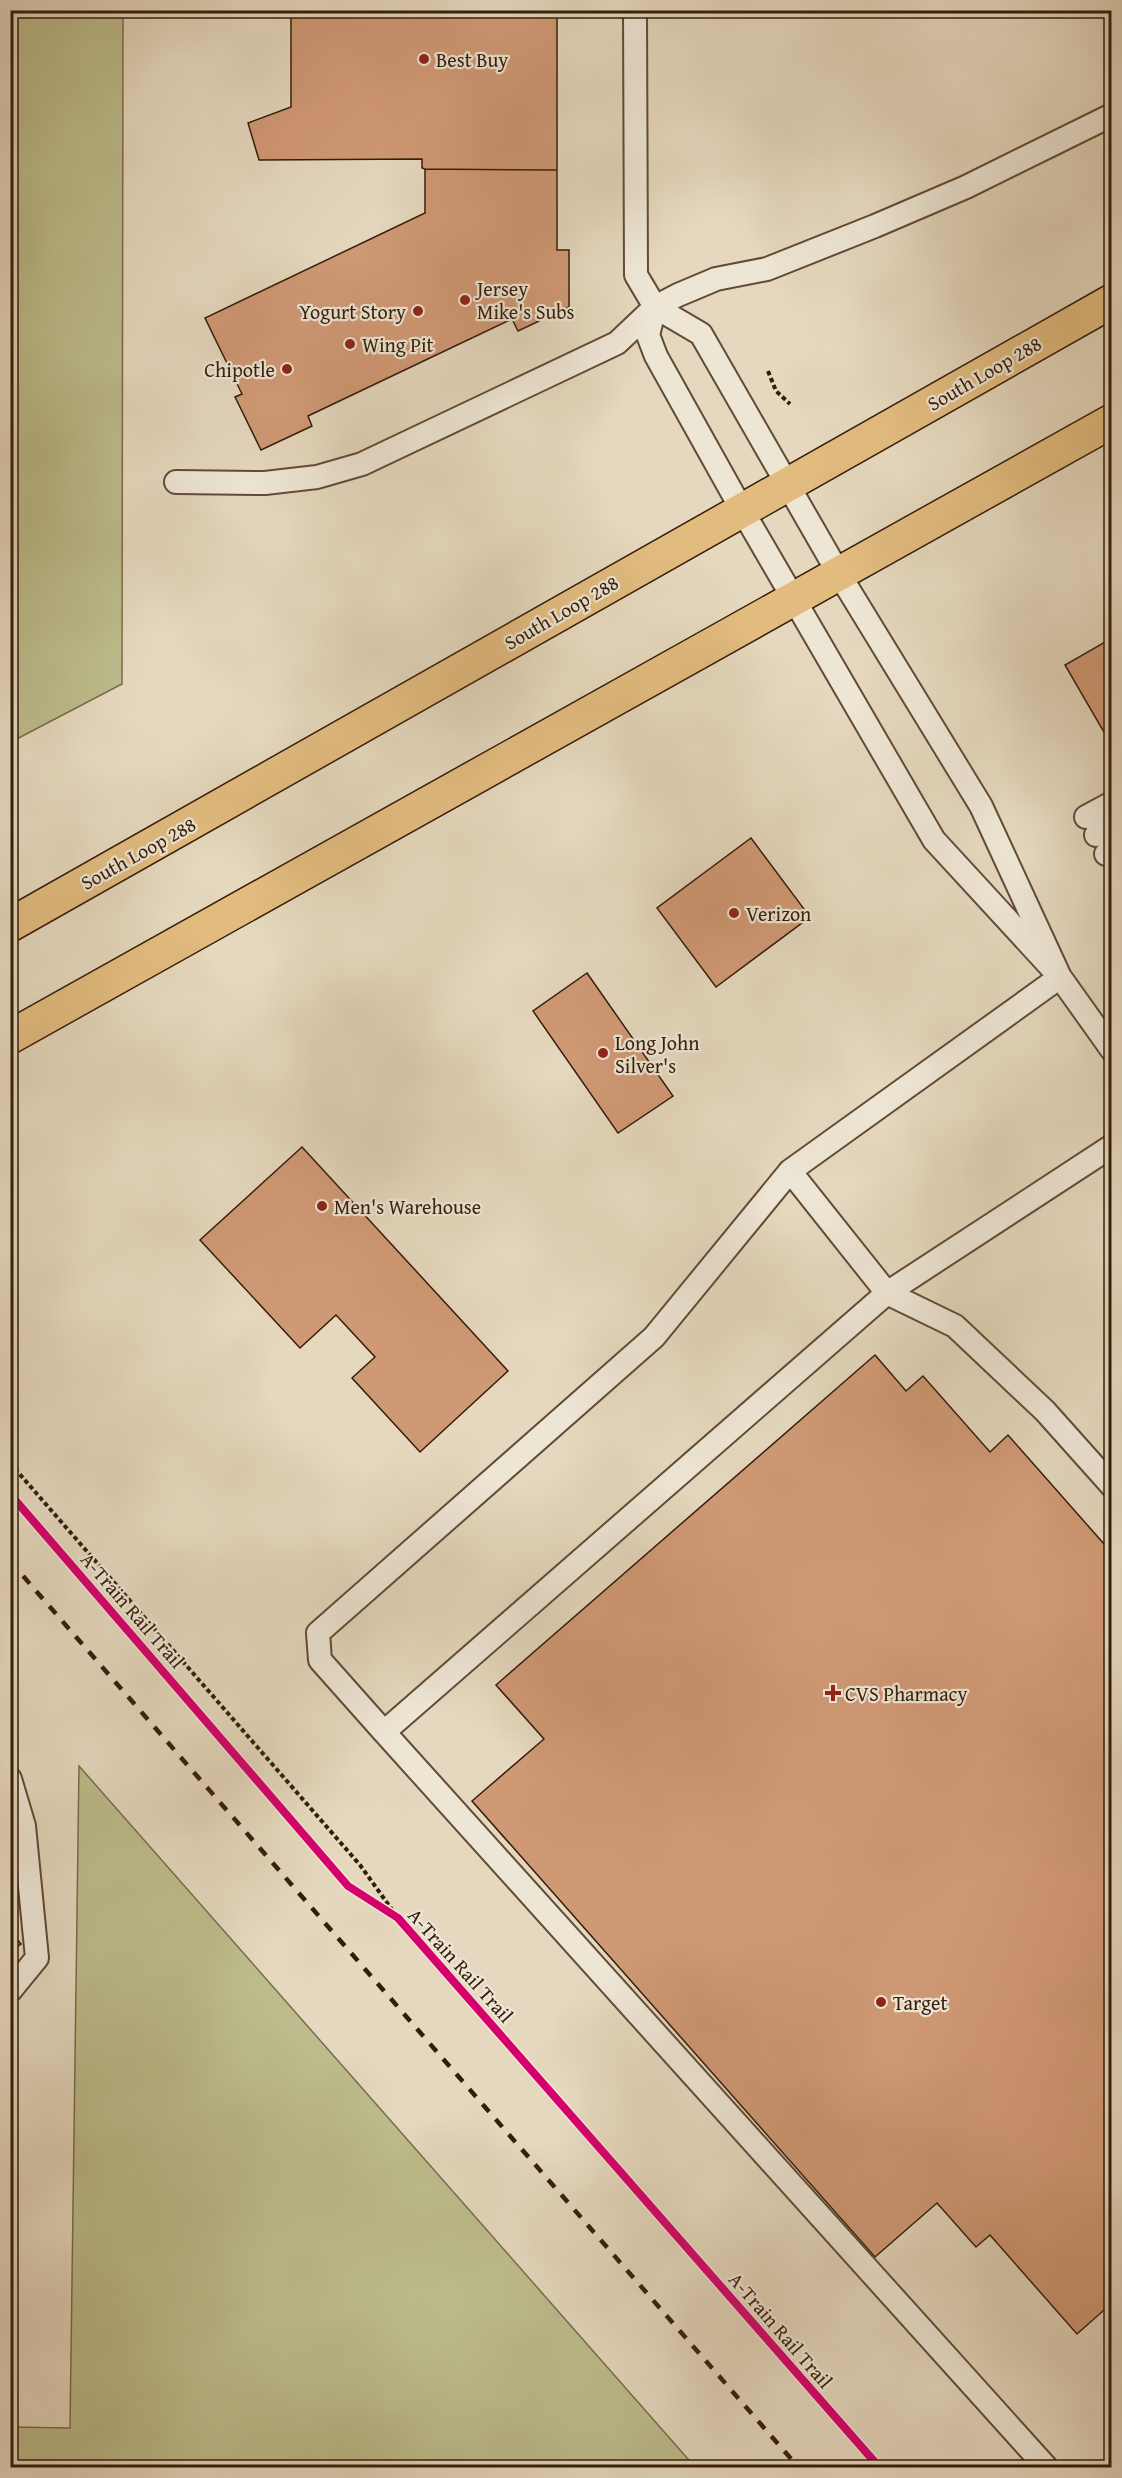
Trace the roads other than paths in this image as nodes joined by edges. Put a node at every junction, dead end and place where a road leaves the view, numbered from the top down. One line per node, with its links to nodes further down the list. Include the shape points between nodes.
1 (635, 10): 4 (lane, via 636,275)
2 (1112, 116): 4 (lane, via 875,226 767,269 716,279)
3 (1112, 300): 7 (highway, South Loop 288)
4 (655, 307): 6 (lane, via 617,343 362,464 316,477 265,483); 7 (lane, via 701,334); 8 (lane, via 648,335 656,356)
5 (1112, 421): 9 (highway)
6 (176, 482)
7 (787, 484): 8 (highway, South Loop 288); 9 (lane)
8 (742, 510): 10 (lane); 13 (highway, South Loop 288)
9 (839, 573): 10 (highway); 14 (lane, via 981,806)
10 (794, 599): 14 (lane, via 934,840); 15 (highway)
11 (1112, 803): 12 (lane)
12 (1102, 836)
13 (10, 925)
14 (1060, 977): 16 (lane); 18 (lane)
15 (10, 1037)
16 (1112, 1050)
17 (1112, 1146): 19 (lane)
18 (790, 1171): 19 (lane); 21 (lane, via 654,1337 318,1632 320,1660)
19 (887, 1293): 20 (lane, via 955,1326 1045,1412); 21 (lane)
20 (1112, 1486)
21 (384, 1732): 24 (lane)
22 (13, 1795): 23 (lane, via 24,1826 37,1958)
23 (10, 1991)
24 (1047, 2468)

